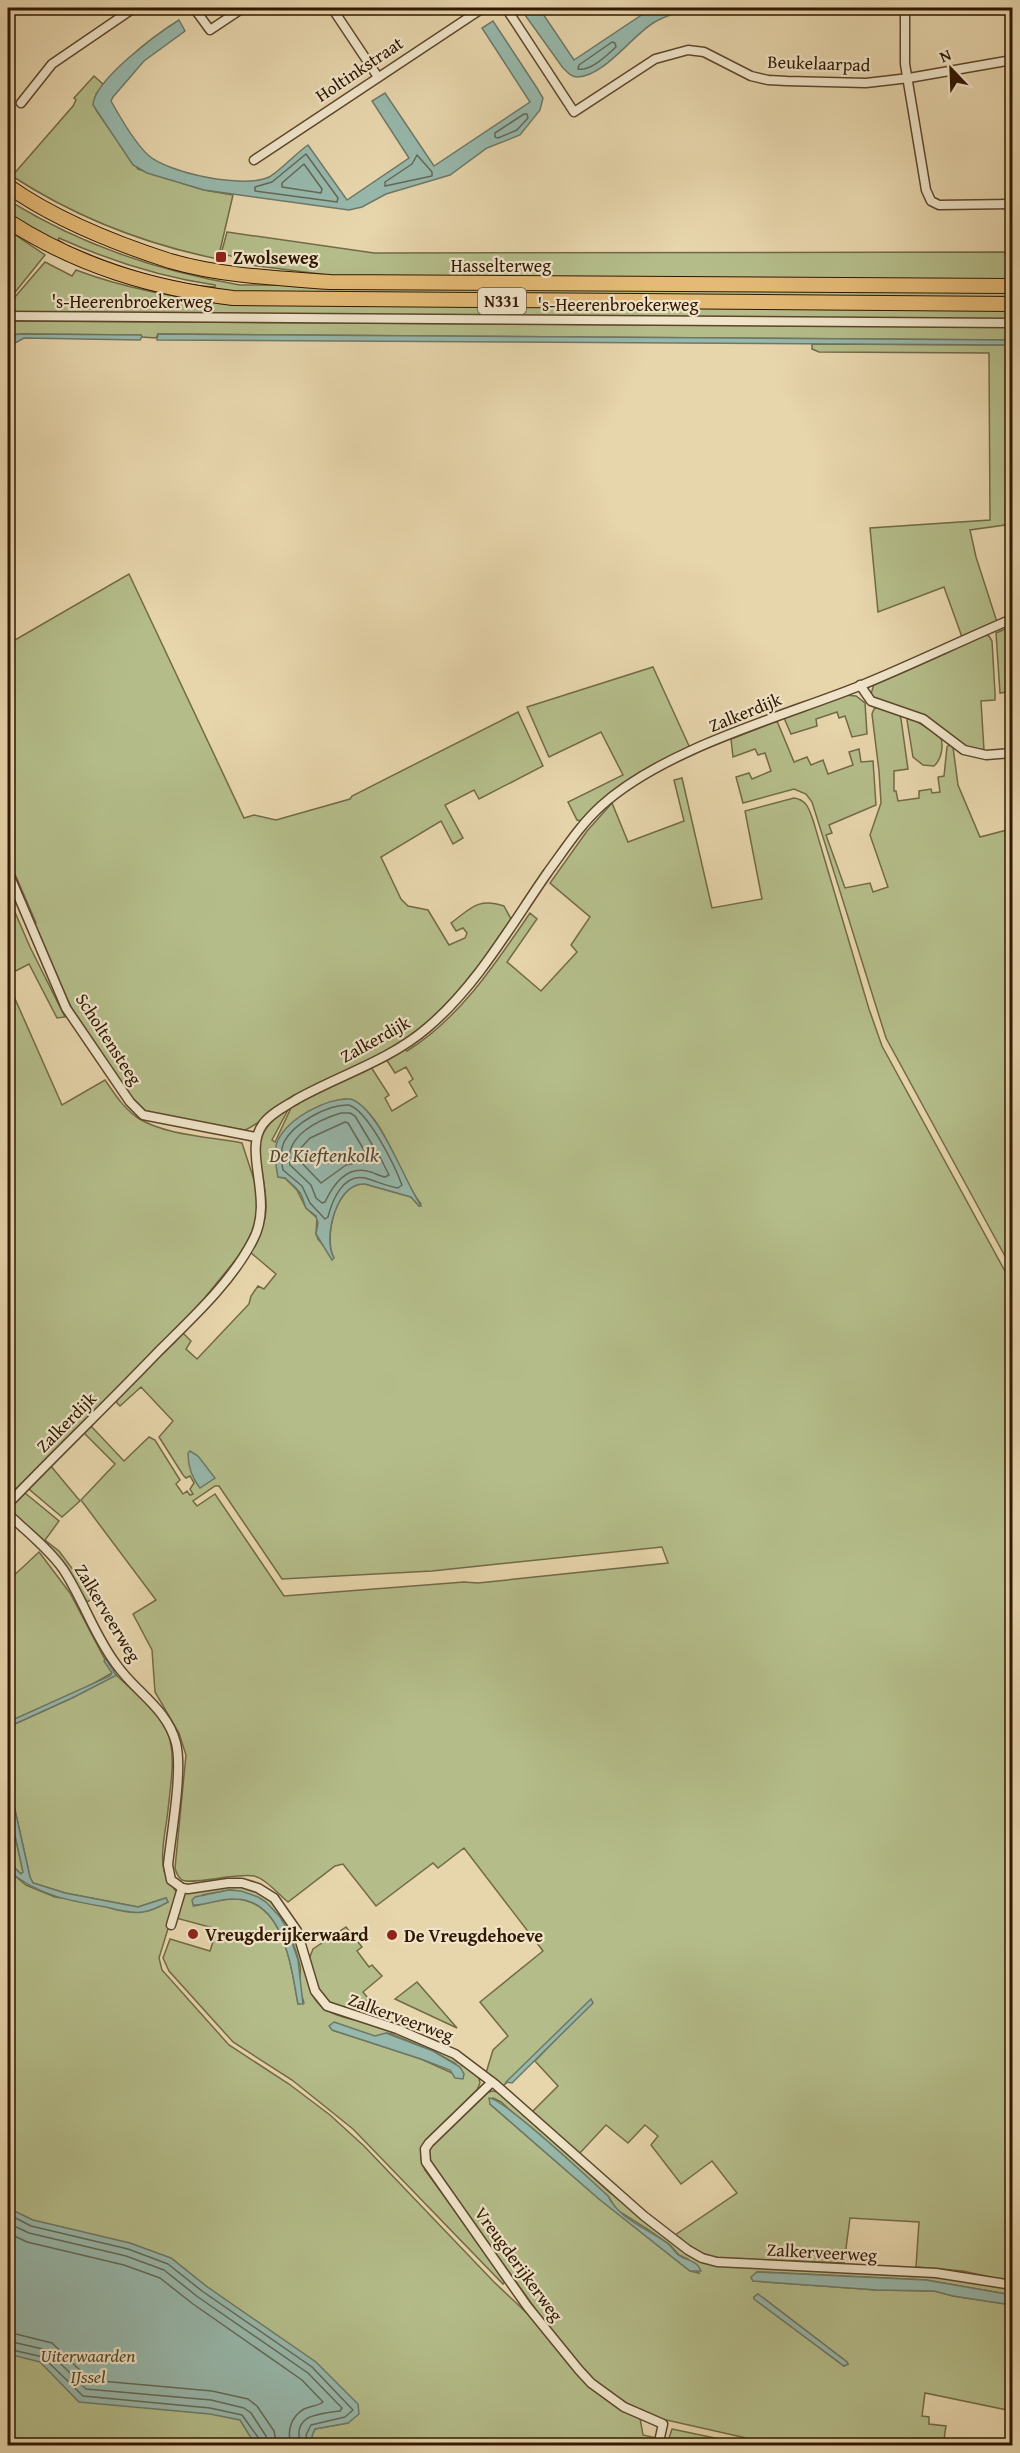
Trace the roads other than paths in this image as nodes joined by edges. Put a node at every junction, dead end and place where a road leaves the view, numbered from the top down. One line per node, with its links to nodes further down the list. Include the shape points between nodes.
1 (134, 8): 11 (street, via 52,64)
2 (194, 8): 3 (street, via 210,30)
3 (243, 8)
4 (332, 8): 9 (street)
5 (483, 8): 9 (street, Holtinkstraat)
6 (506, 8): 10 (street, Beukelaarpad, via 573,112 655,59 688,50 704,52 768,80 866,82)
7 (905, 8): 10 (street, via 905,64)
8 (1012, 60): 10 (street, Beukelaarpad)
9 (378, 77): 12 (street, Holtinkstraat)
10 (909, 78): 14 (street, via 930,201 939,205)
11 (21, 103)
12 (254, 160)
13 (8, 186): 16 (main road, Hasselterweg / N331, via 85,228 171,261 266,278 342,282)
14 (1012, 204)
15 (8, 221): 17 (main road, Hasselterweg / N331, via 80,260 118,274 158,286 233,298)
16 (1012, 286)
17 (1012, 304)
18 (8, 316): 19 (street, 's-Heerenbroekerweg)
19 (1012, 323)
20 (1012, 619): 21 (street, Zalkerdijk)
21 (860, 685): 22 (street, via 871,701 922,719 964,750 986,755); 24 (street, Zalkerdijk, via 695,750 649,771 618,792 578,831 483,966 439,1017 407,1043 279,1110 262,1124)
22 (1012, 753)
23 (8, 872): 24 (street, Scholtensteeg, via 66,1008 130,1102 143,1115)
24 (256, 1137): 25 (street, Zalkerdijk, via 263,1210 249,1248 178,1333)
25 (8, 1504)
26 (8, 1514): 27 (street, Zalkerveerweg, via 61,1567 116,1665 148,1697 170,1727 179,1762 168,1866 171,1880)
27 (182, 1888): 28 (street); 29 (street, Zalkerveerweg, via 242,1883 266,1892 297,1931 315,1991 327,2006 439,2046)
28 (171, 1925)
29 (492, 2082): 30 (street, Zalkerveerweg, via 644,2216 702,2258 936,2274); 31 (street, Vreugderijkerweg, via 429,2143 425,2149 426,2162 527,2306 568,2357 606,2395 663,2424)
30 (1012, 2285)
31 (659, 2442)

